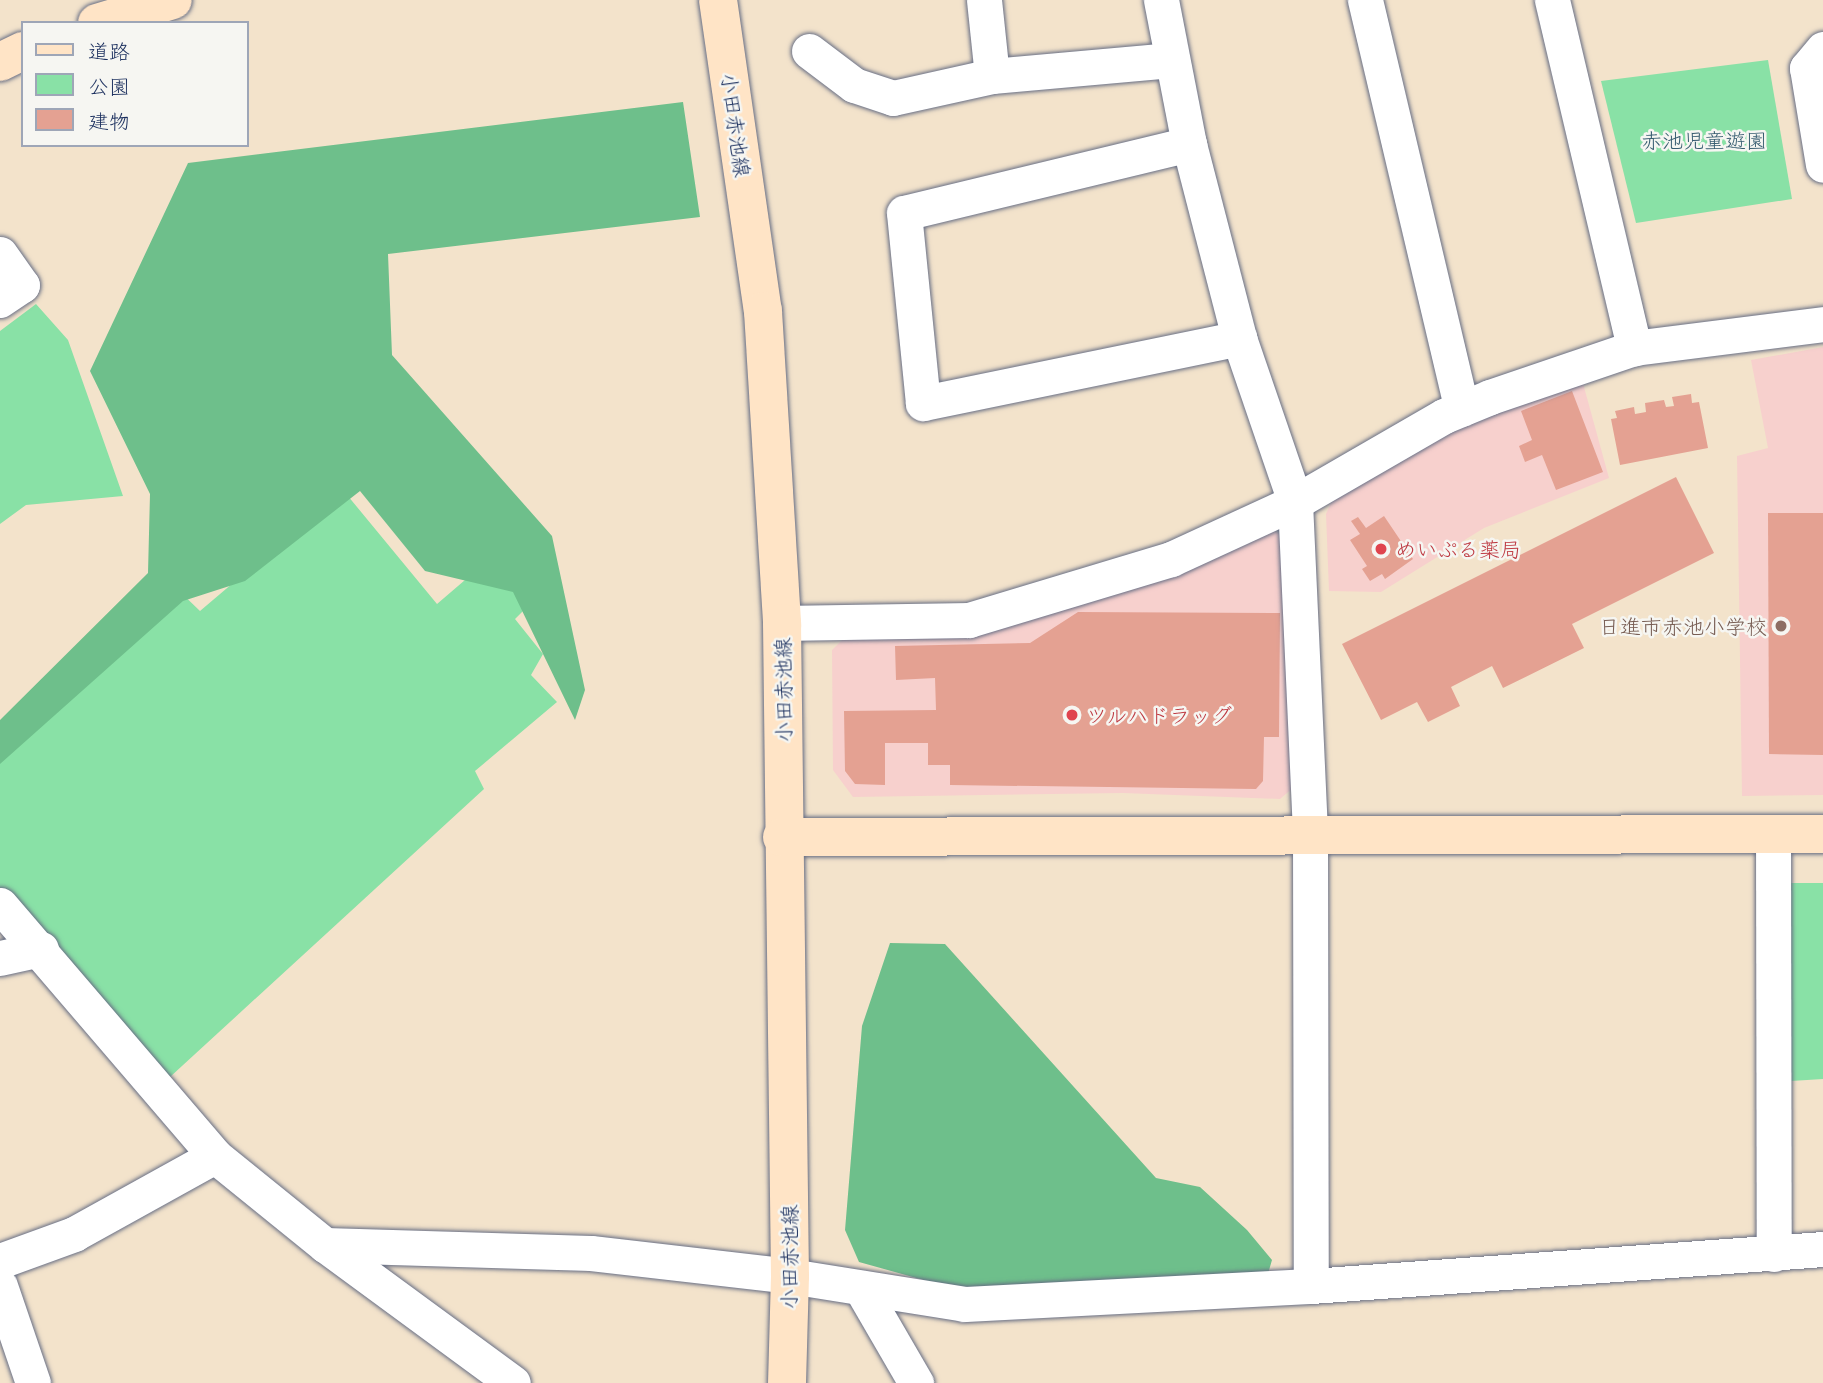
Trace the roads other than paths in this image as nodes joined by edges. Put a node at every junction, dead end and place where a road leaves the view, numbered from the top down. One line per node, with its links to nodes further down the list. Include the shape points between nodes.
1 (173, 0): 7 (street)
2 (718, 0): 23 (street, 小田赤池線, via 763,311)
3 (984, 0): 13 (street)
4 (1161, 0): 11 (street)
5 (1365, 0): 21 (street)
6 (1552, 0): 20 (street)
7 (114, 11)
8 (1823, 48): 15 (street, via 1807,68)
9 (809, 51): 13 (street, via 854,85 893,98)
10 (21, 52): 12 (street)
11 (1171, 60): 13 (street); 14 (street)
12 (0, 62)
13 (992, 76)
14 (1189, 144): 19 (street); 19 (street, via 904,213 922,403)
15 (1823, 165)
16 (0, 254): 17 (street, via 22,285)
17 (0, 300)
18 (1823, 324): 20 (street)
19 (1239, 338): 22 (street)
20 (1634, 348): 21 (street)
21 (1462, 409): 22 (street)
22 (1295, 502): 23 (street, via 1171,559 969,620); 24 (street)
23 (782, 623): 27 (street, 小田赤池線)
24 (1311, 833): 25 (street); 27 (street); 38 (street)
25 (1773, 834): 26 (street); 34 (street)
26 (1823, 834)
27 (782, 837): 36 (street, 小田赤池線)
28 (0, 905): 29 (street)
29 (41, 949): 30 (street); 31 (street)
30 (0, 958)
31 (215, 1156): 32 (street); 35 (street, via 74,1234)
32 (324, 1245): 36 (street, via 591,1253); 41 (street)
33 (1823, 1249): 34 (street)
34 (1774, 1254): 38 (street)
35 (0, 1261)
36 (790, 1276): 39 (street); 42 (street, 小田赤池線)
37 (0, 1286): 40 (street)
38 (1311, 1286): 39 (street, via 964,1304)
39 (861, 1288): 43 (street)
40 (33, 1383)
41 (513, 1383)
42 (787, 1383)
43 (916, 1383)

